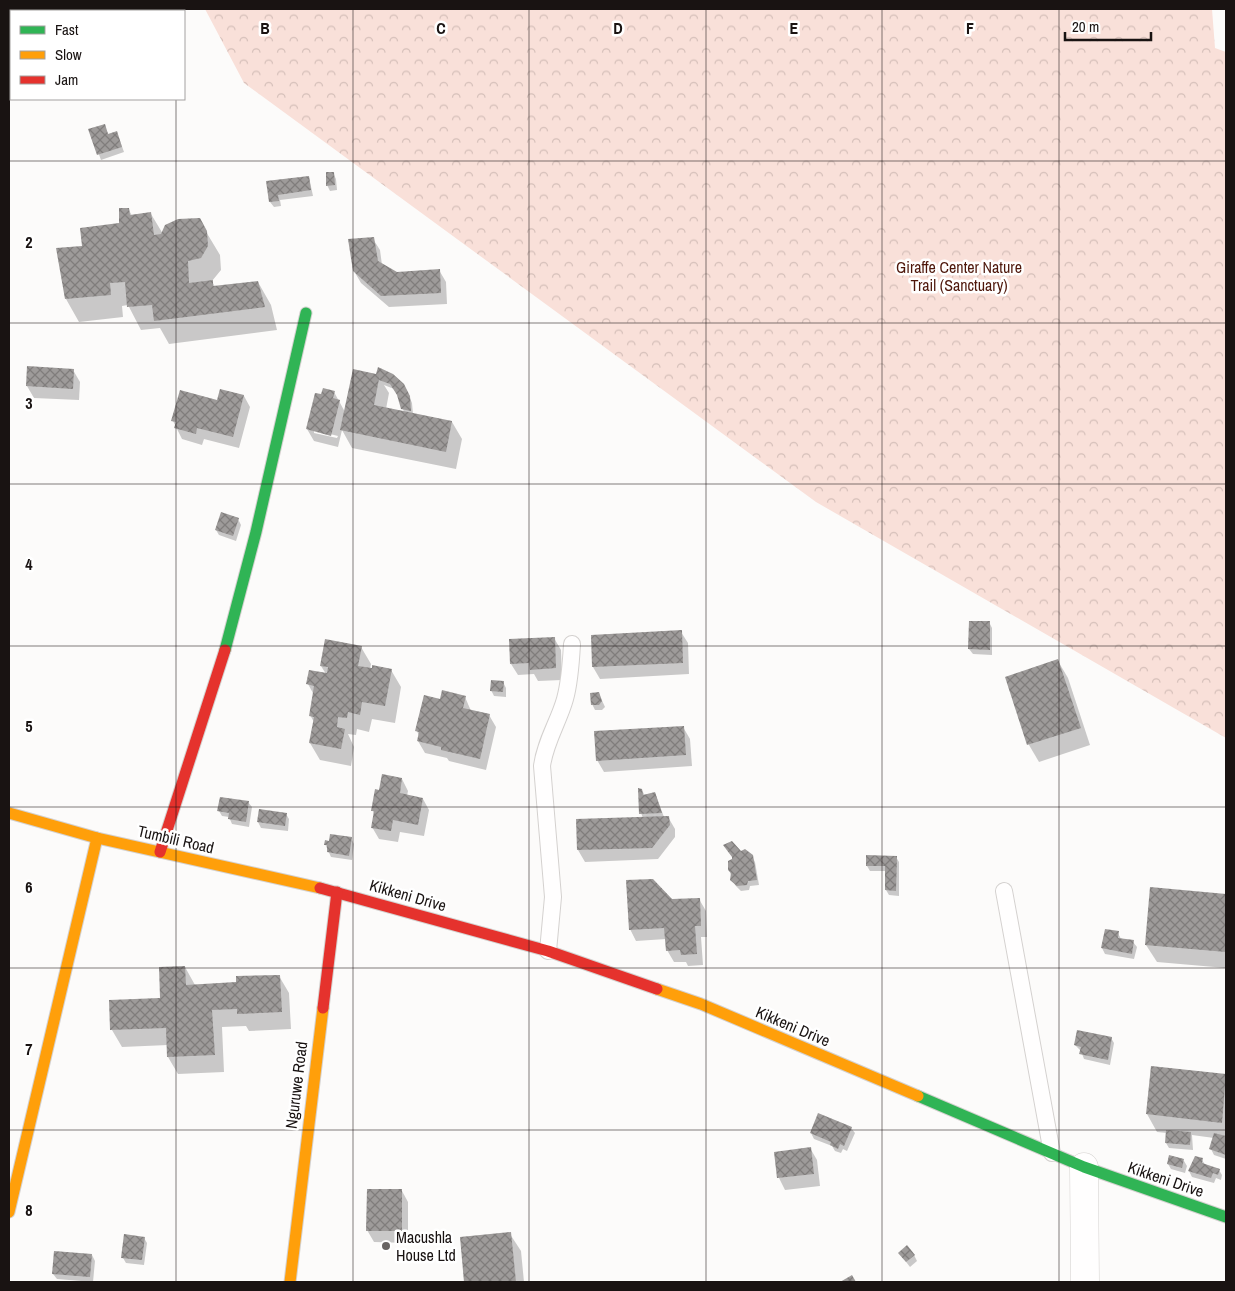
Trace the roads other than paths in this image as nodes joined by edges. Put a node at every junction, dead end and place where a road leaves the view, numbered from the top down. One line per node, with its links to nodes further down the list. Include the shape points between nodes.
1 (306, 313): 5 (street, via 238,604)
2 (572, 644): 8 (lane, via 565,699 542,766 553,897)
3 (9, 813): 4 (street, Tumbili Road)
4 (96, 838): 5 (street, Tumbili Road); 11 (street)
5 (160, 852): 7 (street, Tumbili Road)
6 (1004, 891): 9 (lane)
7 (336, 892): 8 (street, Kikkeni Drive); 13 (street, Nguruwe Road)
8 (548, 951): 9 (street, Kikkeni Drive, via 700,1004)
9 (1052, 1153): 10 (street, Kikkeni Drive)
10 (1084, 1167): 12 (street, Kikkeni Drive); 14 (street)
11 (9, 1212)
12 (1226, 1217)
13 (290, 1282)
14 (1085, 1282)

